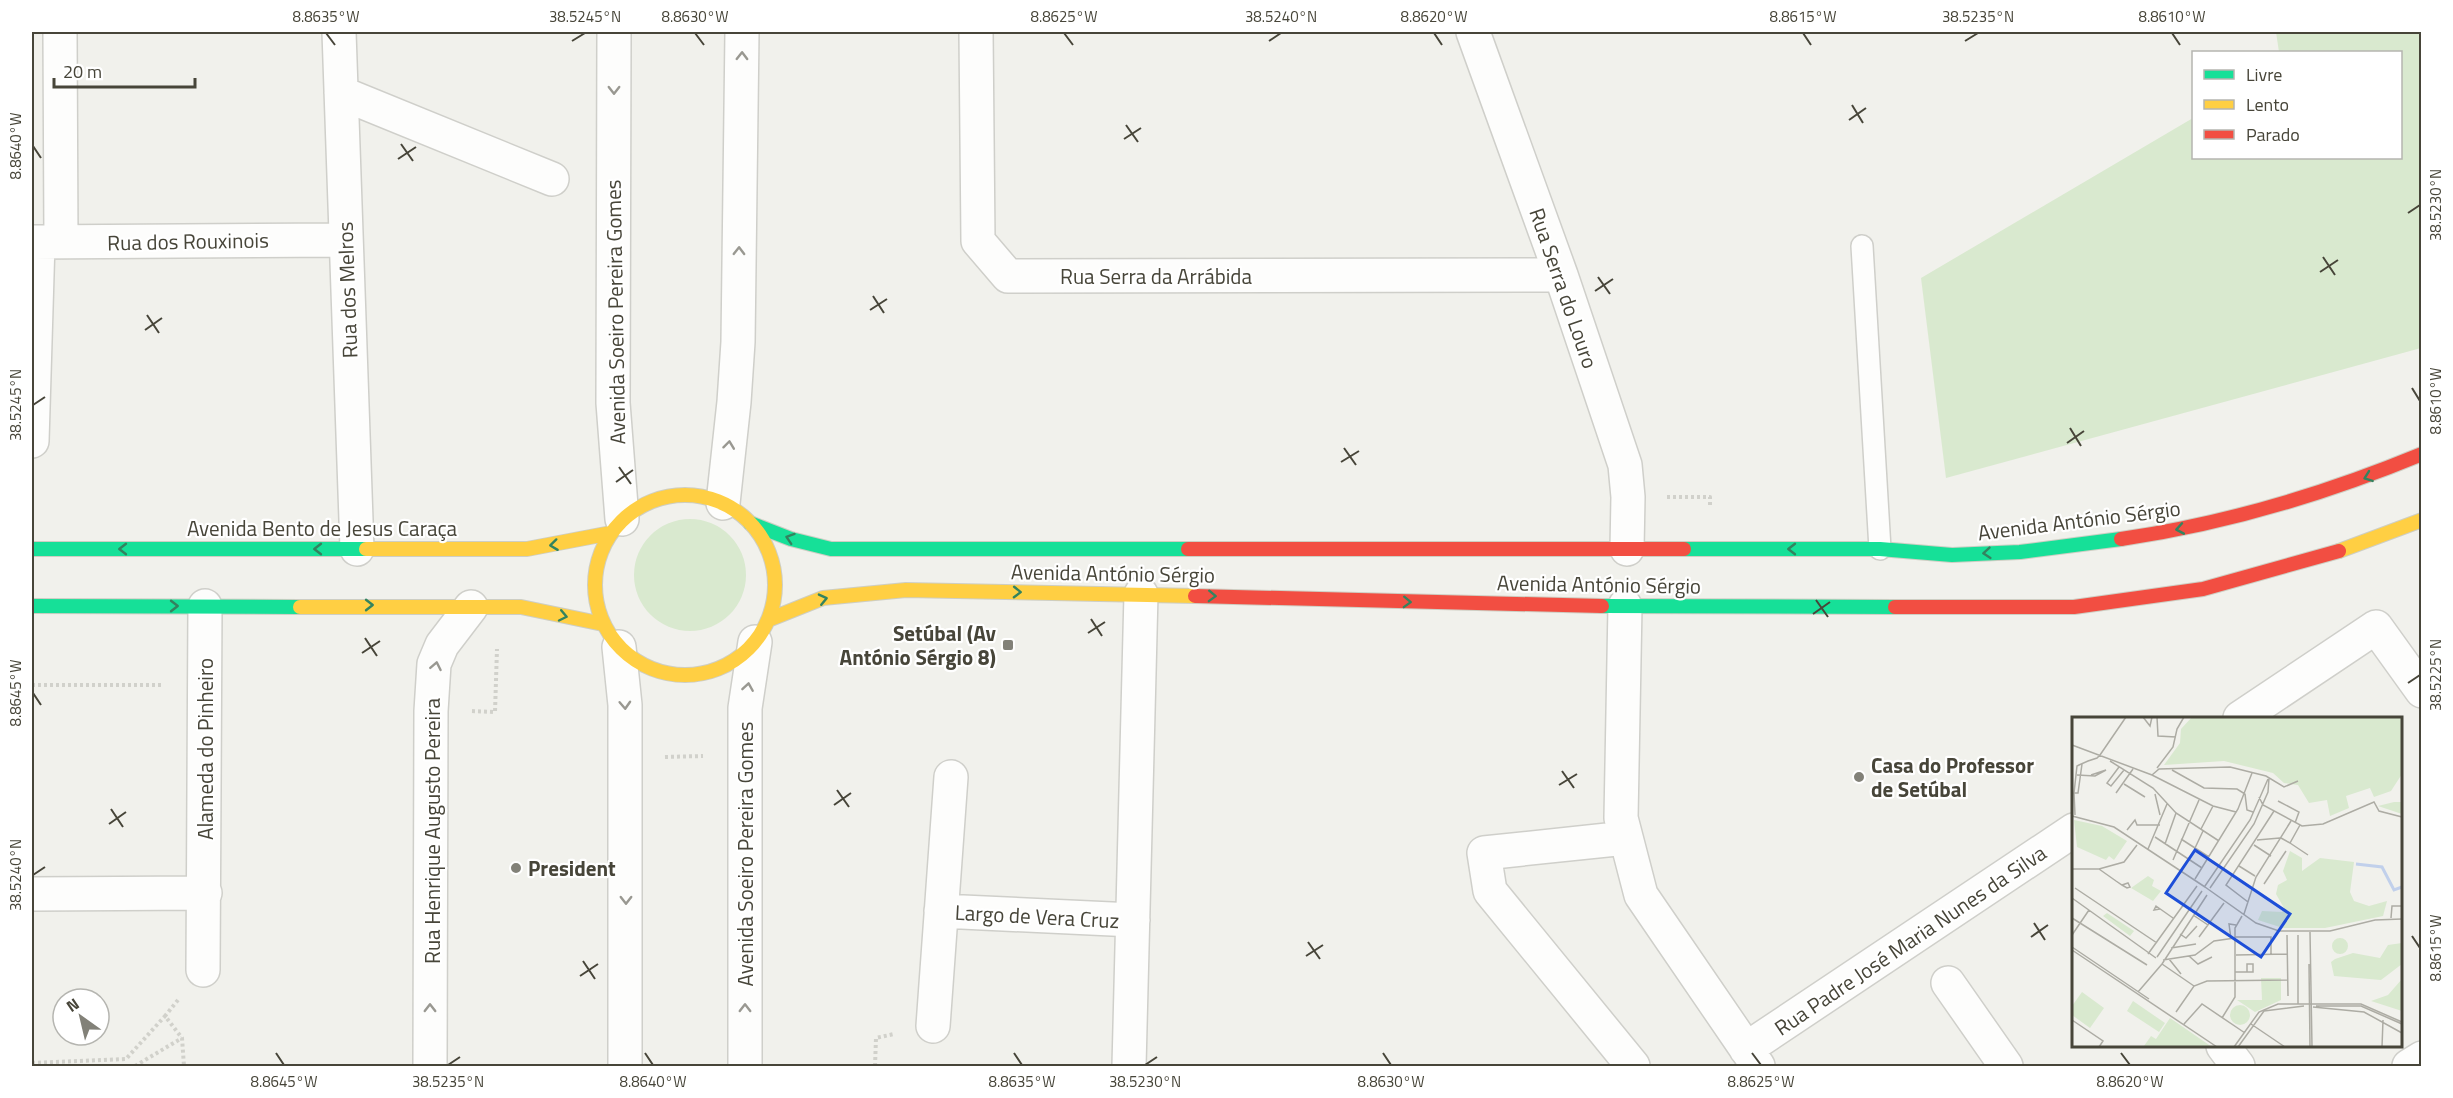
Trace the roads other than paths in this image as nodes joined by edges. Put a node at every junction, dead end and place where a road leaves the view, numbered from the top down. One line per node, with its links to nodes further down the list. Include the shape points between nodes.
1 (60, 32): 10 (street)
2 (339, 32): 7 (street, Rua dos Melros)
3 (614, 32): 18 (street, Avenida Soeiro Pereira Gomes, one-way to 18, via 613,403)
4 (742, 32): 15 (street, one-way to 4, via 738,342)
5 (976, 32): 12 (street, Rua Serra da Arrábida, via 978,242 1008,276)
6 (1473, 32): 12 (street, Rua Serra do Louro)
7 (341, 93): 8 (street); 9 (street, Rua dos Melros)
8 (552, 179)
9 (345, 240): 10 (street, Rua dos Rouxinois); 20 (street, Rua dos Melros)
10 (43, 242): 13 (street)
11 (1862, 246): 22 (lane)
12 (1561, 275): 21 (street, Rua Serra do Louro, via 1625,465)
13 (32, 441)
14 (2421, 454): 22 (main road, Avenida António Sérgio, one-way to 22, via 2371,477 2295,501 2208,524 2126,539 1960,556)
15 (723, 503): 17 (main road, Avenida Soeiro Pereira Gomes); 18 (main road, Avenida Soeiro Pereira Gomes, via 696,496 667,496 640,507)
16 (2421, 520): 26 (main road, Avenida António Sérgio, via 2331,554 2203,589 2074,607)
17 (750, 523): 21 (main road, Avenida António Sérgio, one-way to 17, via 831,549); 28 (main road, Avenida Soeiro Pereira Gomes, via 769,552 775,586)
18 (617, 526): 20 (main road, Avenida Bento de Jesus Caraça, one-way to 20, via 527,549); 29 (main road, via 597,561 595,593)
19 (32, 549): 20 (main road, Avenida Bento de Jesus Caraça, one-way to 19)
20 (357, 549)
21 (1627, 549): 22 (main road, Avenida António Sérgio, one-way to 21)
22 (1880, 549)
23 (1141, 594): 26 (main road, Avenida António Sérgio, one-way to 26); 28 (main road, Avenida António Sérgio, one-way to 23, via 823,598 906,590); 38 (street)
24 (32, 606): 25 (main road, one-way to 25)
25 (205, 606): 27 (main road, one-way to 27); 35 (street, Alameda do Pinheiro)
26 (1625, 606): 34 (street, via 1621,818)
27 (471, 607): 29 (main road, one-way to 29, via 521,607); 45 (street, Rua Henrique Augusto Pereira, one-way to 27, via 434,664 442,645)
28 (762, 631): 29 (main road, via 732,662 703,673 673,675 643,665); 47 (street, Avenida Soeiro Pereira Gomes, one-way to 28, via 744,708)
29 (611, 636): 46 (street, one-way to 46, via 625,705)
30 (2421, 691): 31 (street, via 2376,627)
31 (2241, 717)
32 (951, 777): 37 (street, Largo de Vera Cruz)
33 (2072, 831): 43 (street, Rua Padre José Maria Nunes da Silva)
34 (1626, 838): 43 (street, via 1641,895); 49 (street, via 1484,853 1490,891)
35 (205, 893): 36 (street); 39 (street, Alameda do Pinheiro)
36 (32, 894)
37 (941, 911): 38 (street, Largo de Vera Cruz); 41 (street, Largo de Vera Cruz)
38 (1133, 920): 48 (street)
39 (203, 970)
40 (1948, 983): 50 (street)
41 (933, 1026)
42 (2224, 1047): 51 (street)
43 (1752, 1058)
44 (2421, 1058): 52 (street)
45 (430, 1066)
46 (625, 1066)
47 (745, 1066)
48 (1129, 1066)
49 (1633, 1066)
50 (2006, 1066)
51 (2238, 1066)
52 (2409, 1066)

